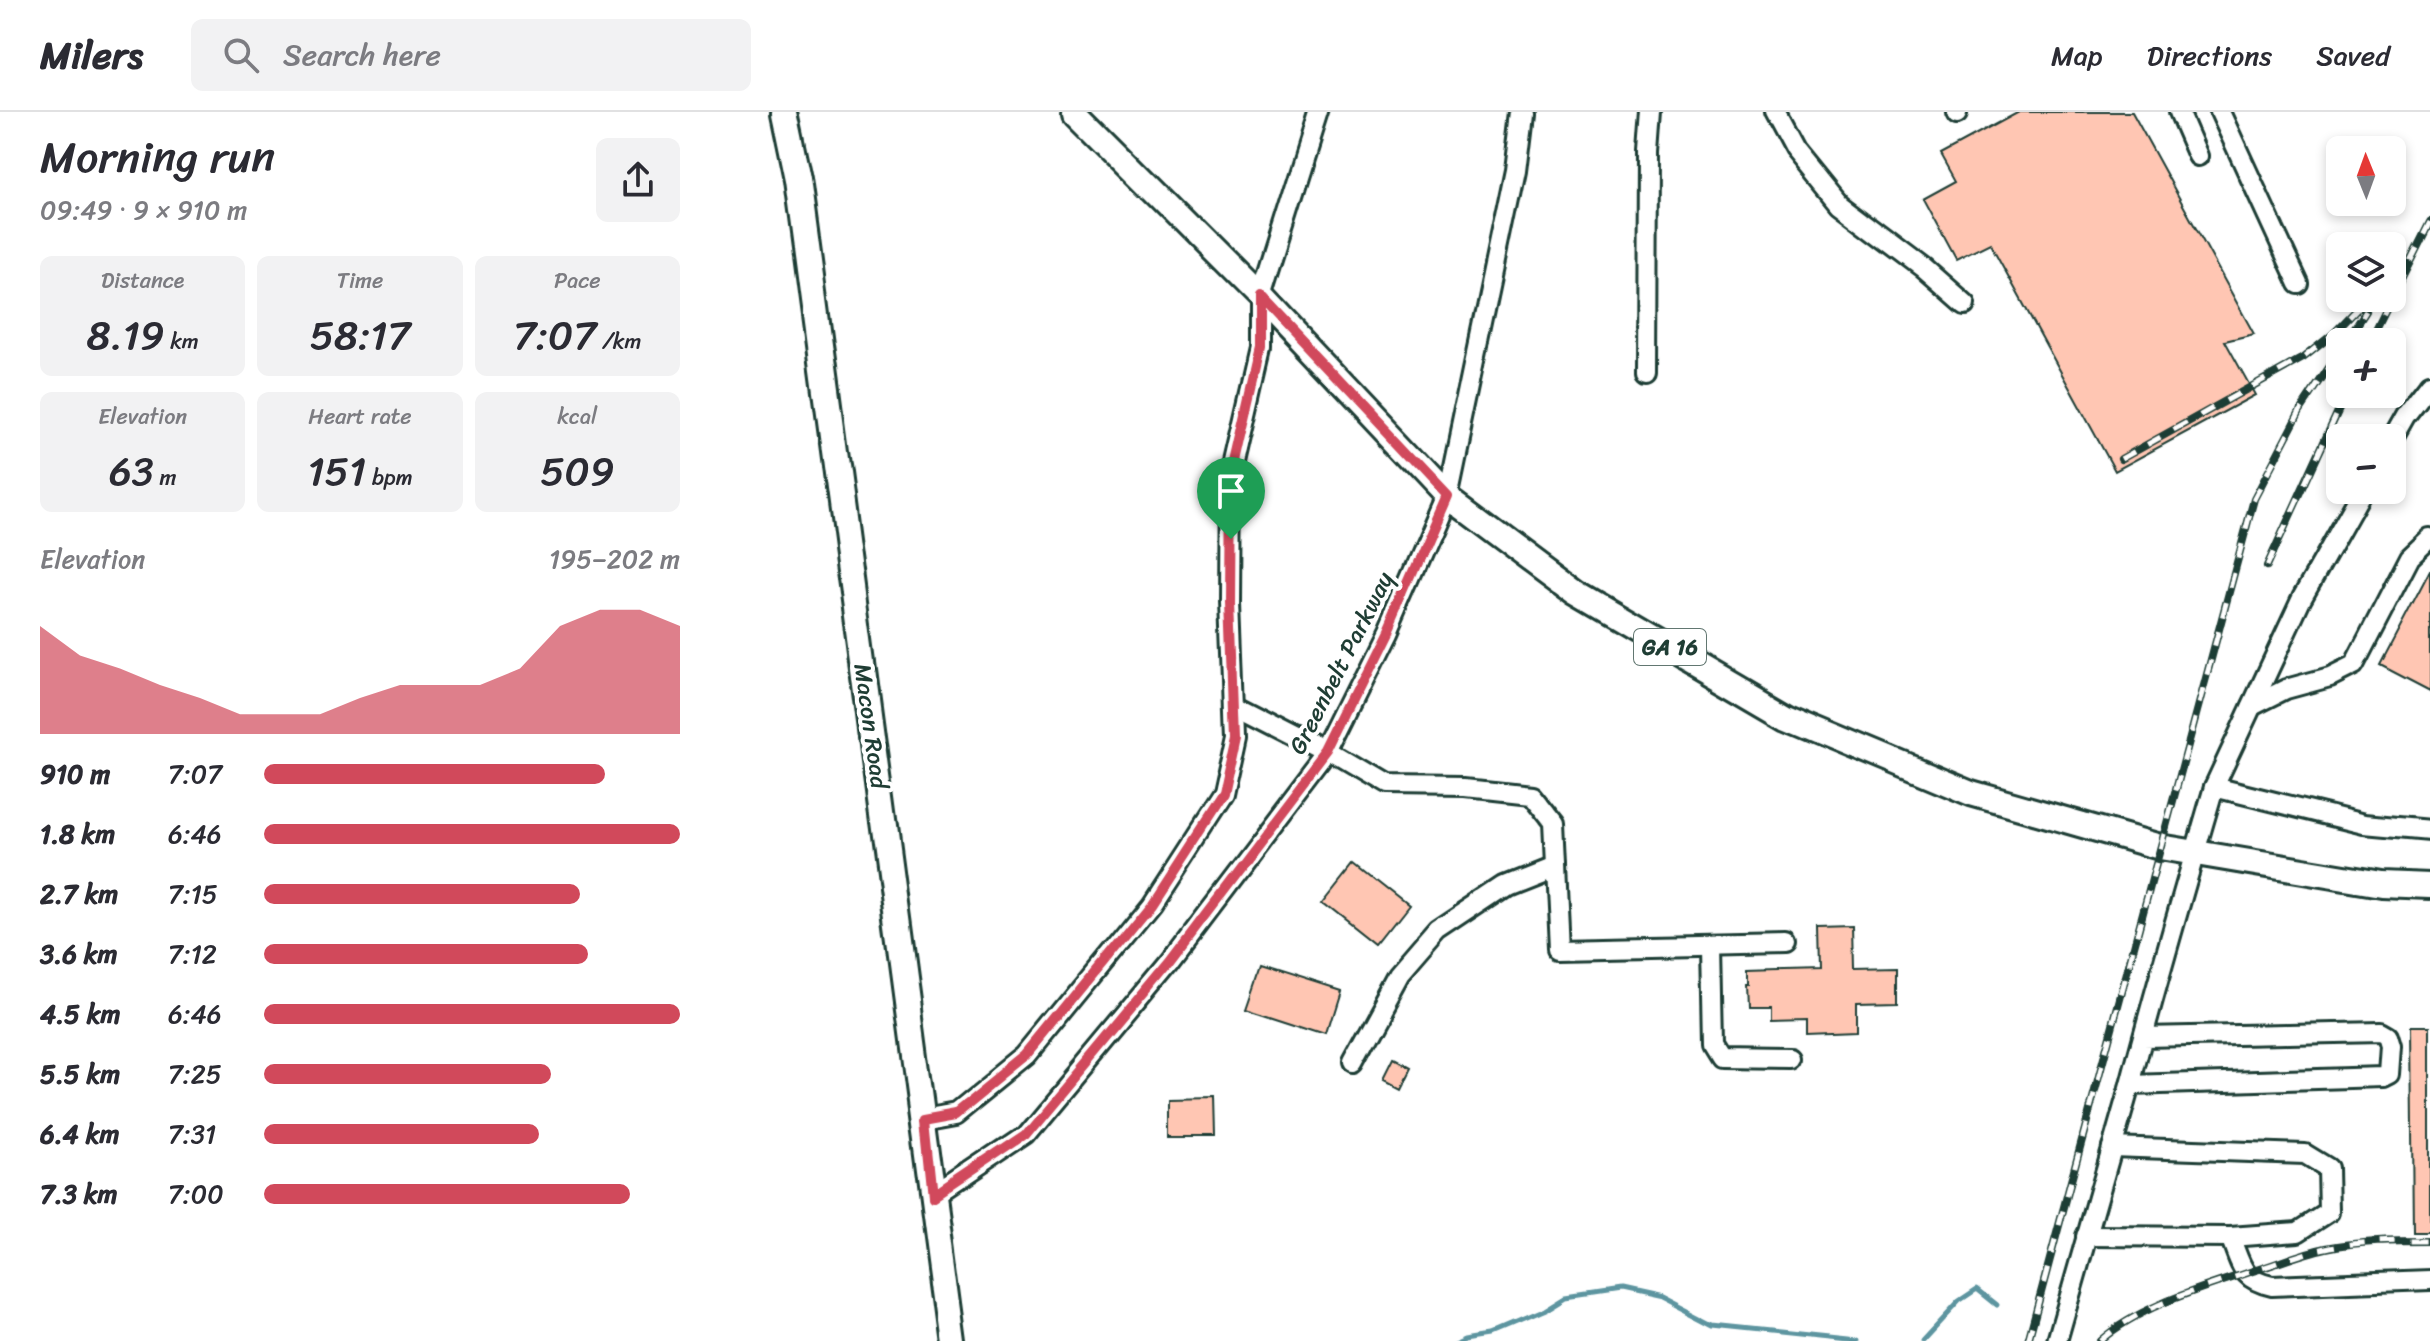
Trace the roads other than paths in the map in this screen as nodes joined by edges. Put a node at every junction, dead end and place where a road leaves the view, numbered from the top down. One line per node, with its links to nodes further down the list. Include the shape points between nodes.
1 (784, 112): 33 (main road, Macon Road, via 800,195)
2 (1075, 112): 11 (main road, GA 16)
3 (1318, 112): 11 (street)
4 (1522, 112): 16 (street, Greenbelt Parkway, via 1515,170)
5 (1651, 112): 13 (street)
6 (1775, 112): 12 (street, via 1796,151 1839,204)
7 (2179, 112): 9 (street)
8 (2220, 112): 10 (street)
9 (2198, 156)
10 (2299, 284)
11 (1260, 297): 16 (main road, GA 16); 19 (street, via 1260,349 1231,475)
12 (1965, 304)
13 (1647, 374)
14 (2430, 384): 15 (street)
15 (2400, 424)
16 (1447, 496): 21 (street, Greenbelt Parkway); 24 (main road, GA 16, via 1577,593 1787,716 1971,793)
17 (2355, 504): 20 (street, via 2302,598)
18 (2430, 538): 20 (street, via 2410,557 2354,665)
19 (1234, 705): 21 (street); 33 (street, via 1235,735 1222,795 1152,903 1027,1056 957,1113)
20 (2252, 706): 22 (street)
21 (1328, 753): 25 (street, via 1384,786 1529,794 1553,824); 35 (street, Greenbelt Parkway, via 1170,961 1026,1134)
22 (2214, 787): 23 (street, via 2364,824); 24 (street)
23 (2430, 830)
24 (2195, 853): 26 (main road, GA 16, via 2381,884); 29 (street)
25 (1555, 866): 28 (street, via 1559,949); 31 (street, via 1507,885 1438,931 1400,975)
26 (2430, 886)
27 (1789, 944): 28 (street)
28 (1710, 947): 30 (street, via 1712,1045 1720,1058)
29 (2143, 1037): 32 (street); 32 (street, via 2381,1032 2388,1036 2391,1066 2383,1077)
30 (1794, 1059)
31 (1352, 1063)
32 (2130, 1085): 34 (street)
33 (924, 1119): 35 (main road, Macon Road)
34 (2112, 1147): 36 (street); 37 (street, via 2305,1154 2328,1168 2329,1212 2298,1232)
35 (932, 1197): 39 (main road, Macon Road)
36 (2086, 1236): 37 (street); 40 (street)
37 (2230, 1237): 38 (street, via 2245,1274 2272,1286)
38 (2430, 1280)
39 (952, 1341)
40 (2057, 1341)

